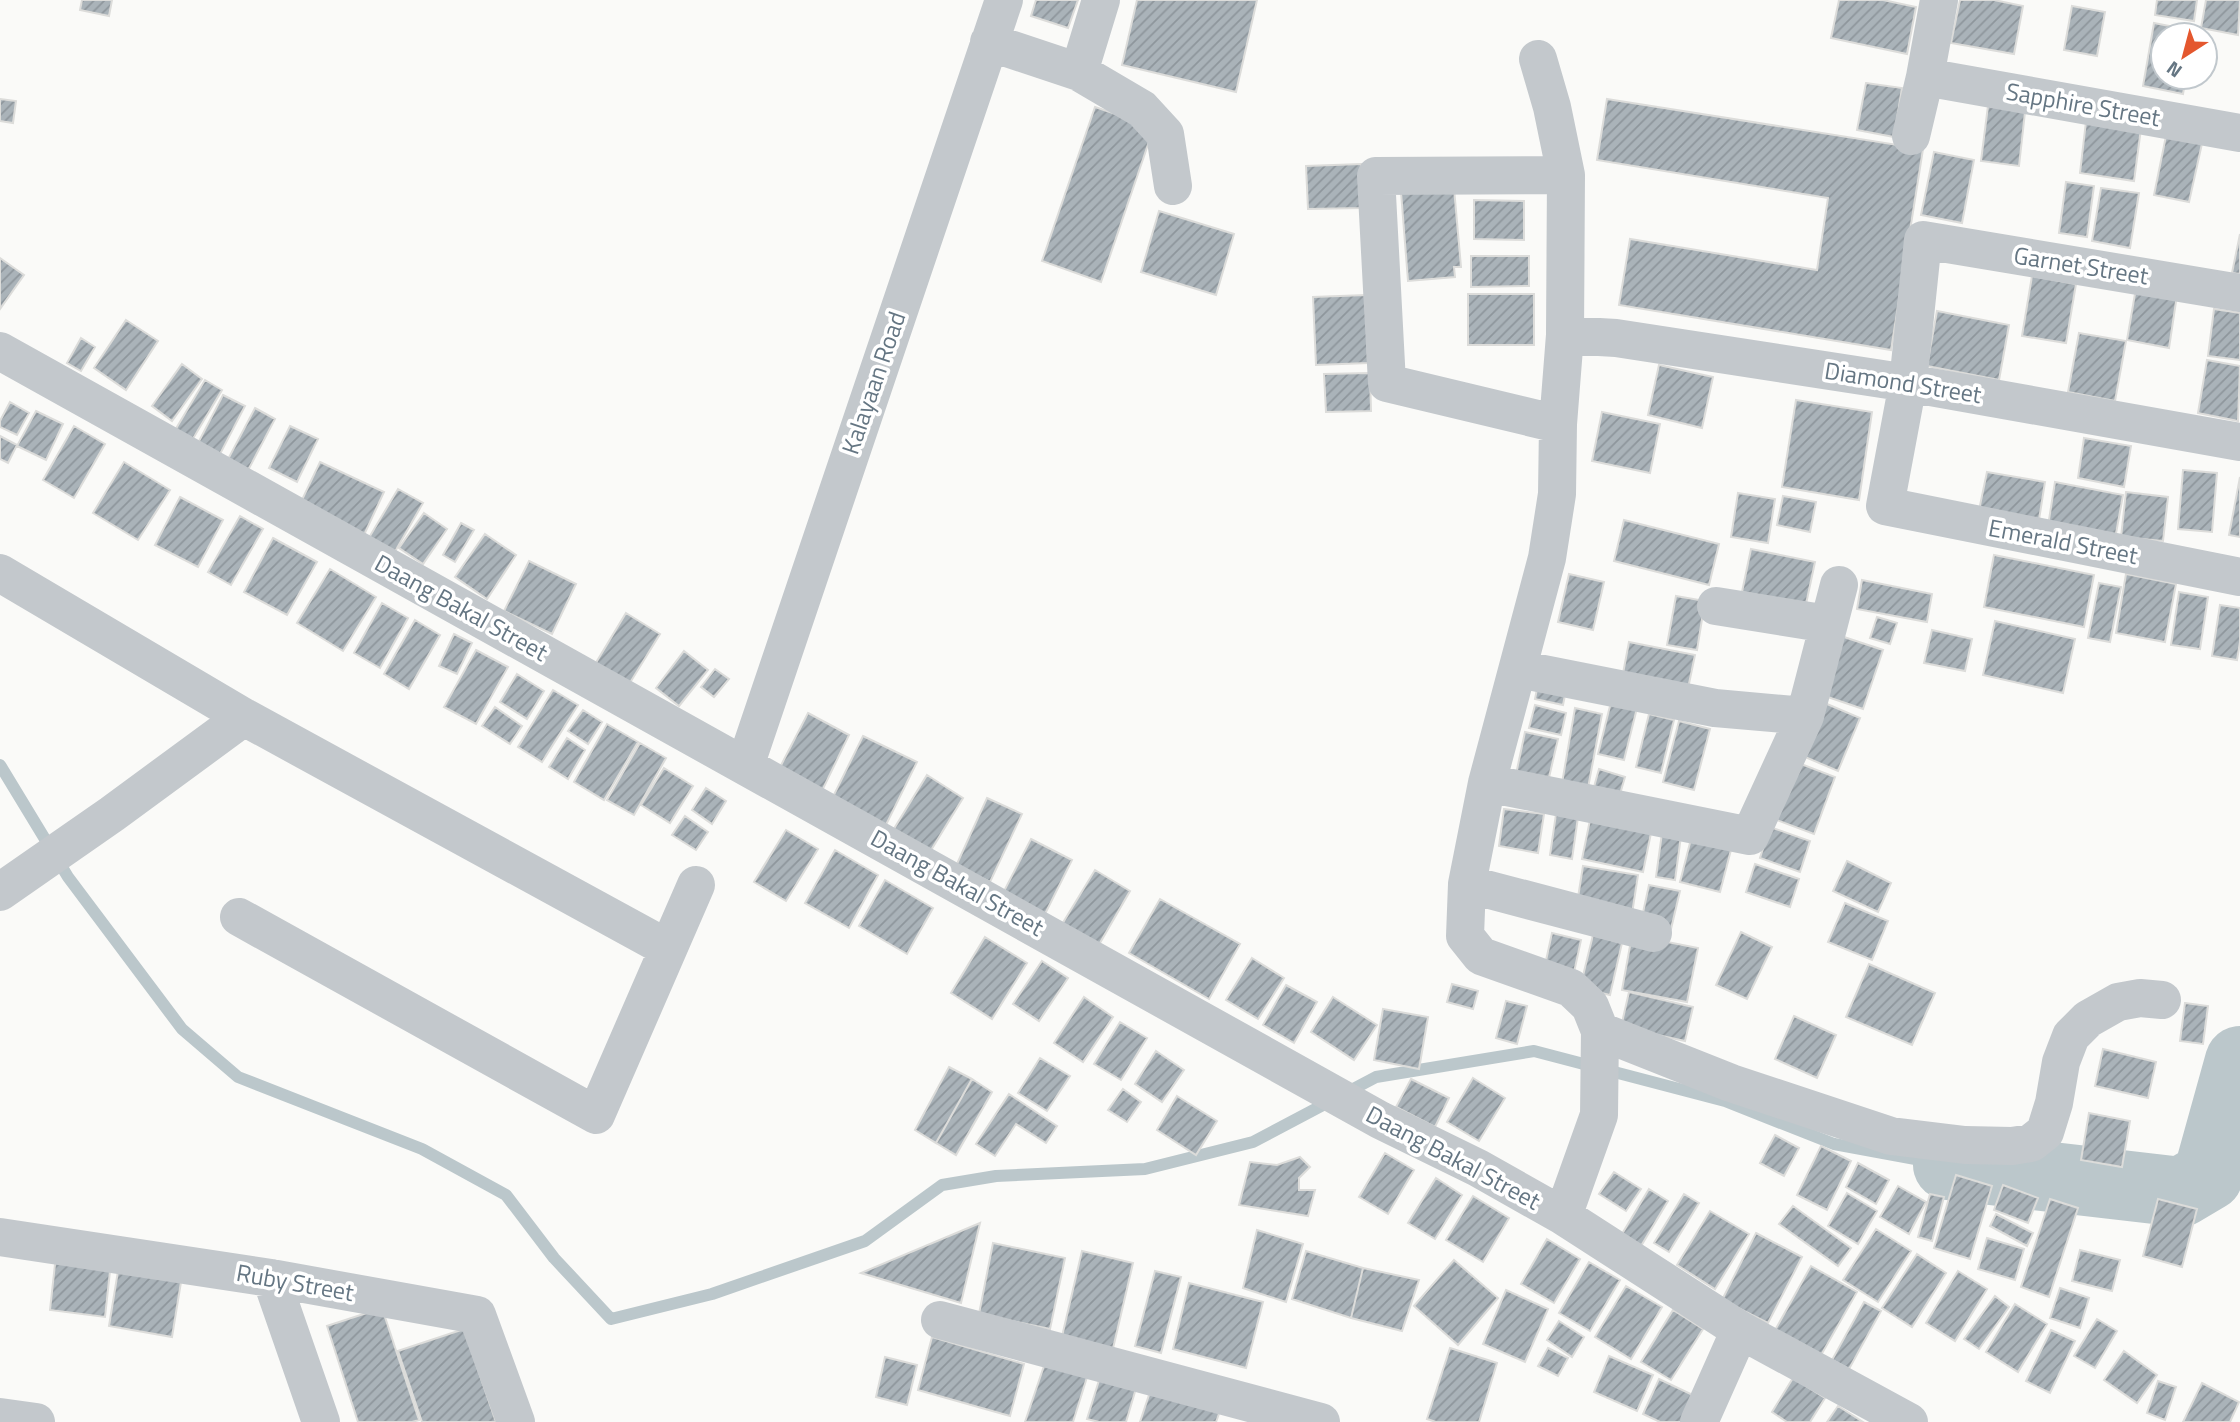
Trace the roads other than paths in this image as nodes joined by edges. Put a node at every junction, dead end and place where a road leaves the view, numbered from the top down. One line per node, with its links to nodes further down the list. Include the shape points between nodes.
1 (1004, 0): 4 (street, Kalayaan Road)
2 (1101, 0): 6 (street)
3 (1939, 0): 7 (street)
4 (989, 42): 6 (street); 26 (street, Kalayaan Road)
5 (1538, 59): 10 (street)
6 (1079, 72): 11 (street, via 1142,110 1164,134)
7 (1925, 77): 8 (street, Sapphire Street); 9 (street)
8 (2240, 133)
9 (1911, 136)
10 (1566, 175): 13 (street); 16 (street, via 1376,176 1387,383)
11 (1173, 186)
12 (2240, 293): 15 (street, Garnet Street, via 1923,240)
13 (1565, 335): 15 (street, Diamond Street, via 1616,338); 16 (street)
14 (0, 351): 26 (street, Daang Bakal Street)
15 (1908, 383): 17 (street, Diamond Street); 19 (street, Emerald Street, via 1885,506)
16 (1558, 424): 23 (street, via 1557,494 1547,558)
17 (2240, 442)
18 (0, 573): 25 (street)
19 (2240, 577)
20 (1839, 585): 22 (street)
21 (1716, 606): 22 (street)
22 (1828, 624): 24 (street)
23 (1518, 669): 24 (street, via 1715,708); 27 (street)
24 (1805, 716): 27 (street, via 1751,836)
25 (244, 717): 30 (street); 33 (street)
26 (745, 766): 36 (street, Daang Bakal Street, via 1380,1120)
27 (1487, 783): 28 (street)
28 (1467, 884): 32 (street); 35 (street, via 1465,936 1481,956 1571,988 1590,1006)
29 (696, 886): 33 (street)
30 (0, 892)
31 (239, 917): 33 (street, via 596,1115)
32 (1653, 933)
33 (667, 948)
34 (2162, 1000): 35 (street, via 2118,1002 2088,1019 2071,1036 2061,1062 2045,1132 2031,1143 2012,1146 1891,1136)
35 (1600, 1036): 36 (street, via 1599,1115)
36 (1563, 1216): 40 (street, Daang Bakal Street)
37 (0, 1237): 38 (street, Ruby Street)
38 (271, 1278): 44 (street); 45 (street, Ruby Street, via 477,1315)
39 (940, 1320): 41 (street)
40 (1740, 1329): 47 (street); 48 (street, Daang Bakal Street)
41 (1229, 1410): 46 (street)
42 (0, 1417): 43 (street)
43 (36, 1422)
44 (321, 1422)
45 (516, 1422)
46 (1321, 1422)
47 (1699, 1422)
48 (1909, 1422)

